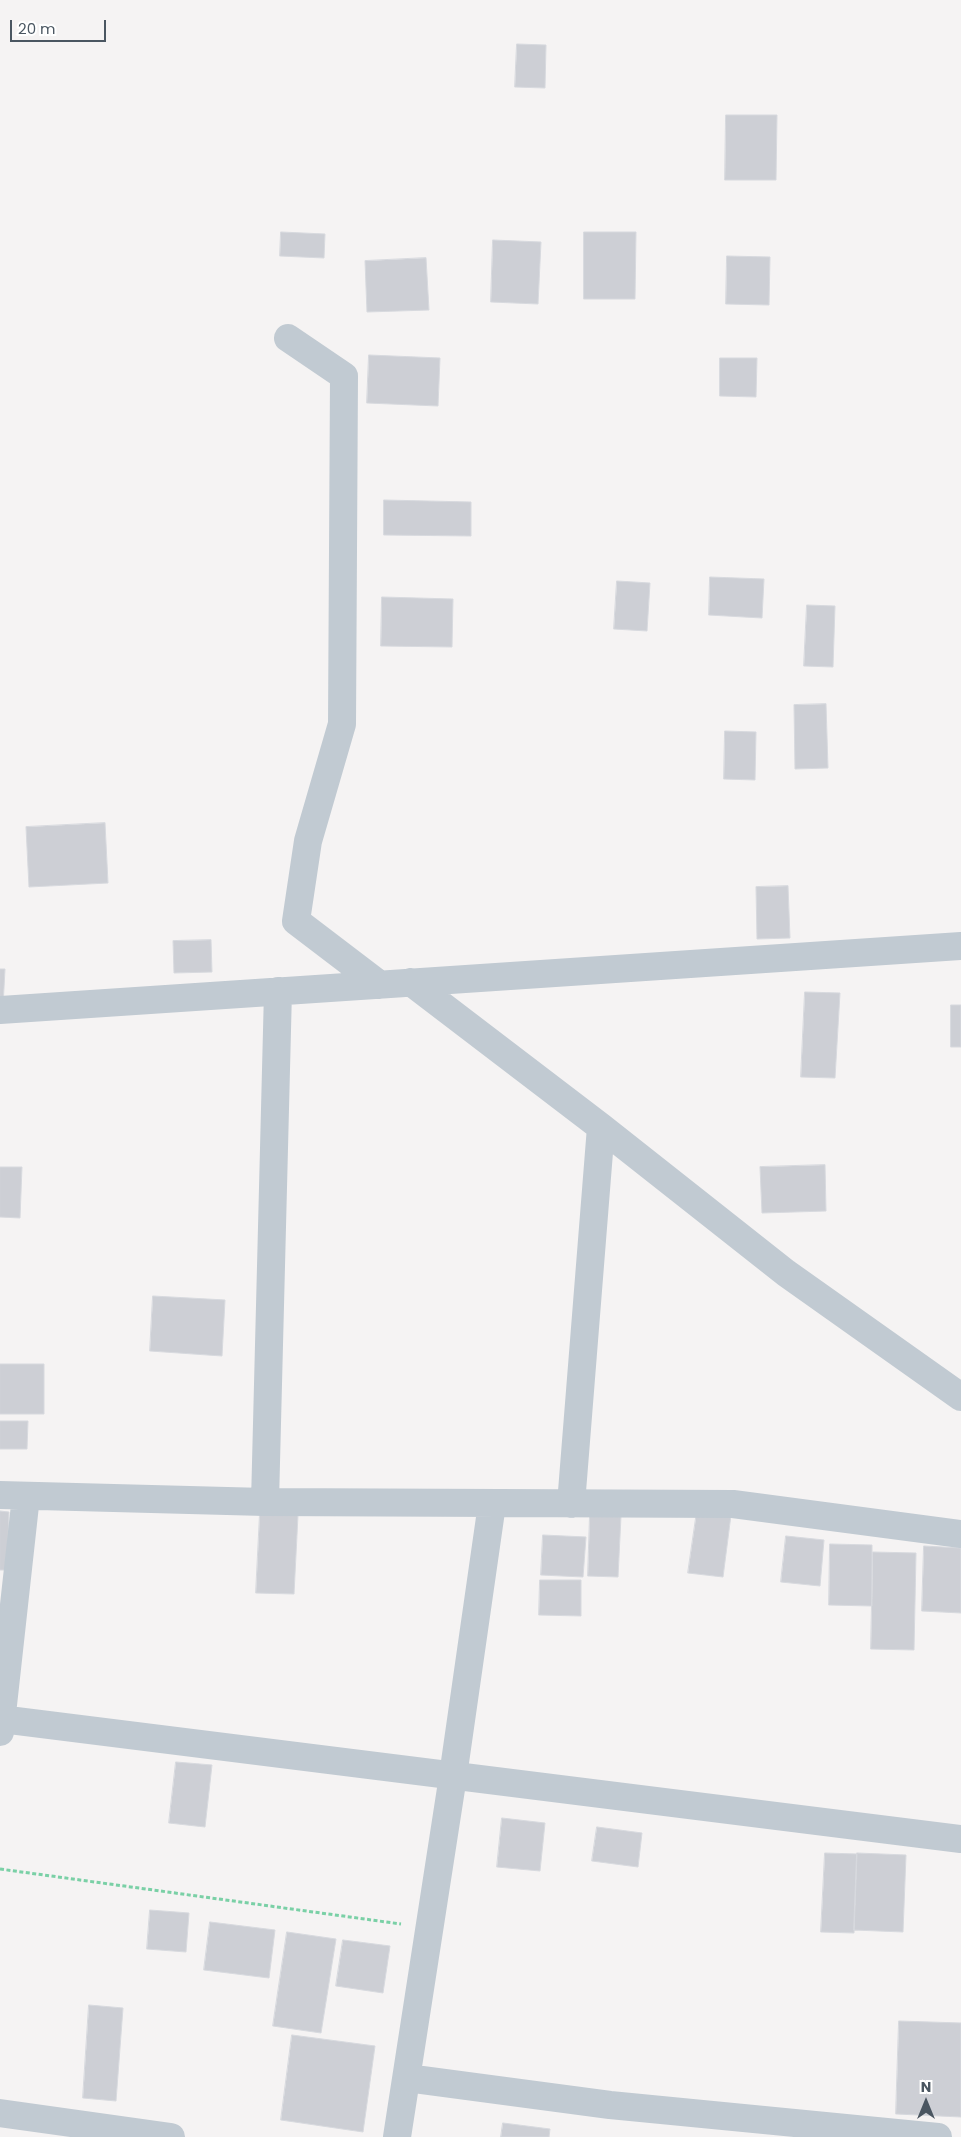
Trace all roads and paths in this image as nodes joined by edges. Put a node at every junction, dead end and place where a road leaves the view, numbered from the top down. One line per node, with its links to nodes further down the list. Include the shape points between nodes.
1 (288, 338): 4 (street, via 344,376 342,724 308,841 296,920)
2 (961, 946): 3 (street)
3 (411, 982): 4 (street); 7 (street)
4 (380, 985): 5 (street)
5 (278, 991): 6 (street); 10 (street)
6 (0, 1010)
7 (601, 1127): 8 (street, via 786,1273); 12 (street)
8 (961, 1397)
9 (13, 1495): 10 (street); 14 (street)
10 (265, 1502): 11 (street)
11 (492, 1504): 12 (street); 15 (street)
12 (571, 1504): 13 (street, via 733,1504)
13 (961, 1534)
14 (1, 1723): 15 (street)
15 (453, 1776): 16 (street); 18 (street)
16 (961, 1840)
17 (0, 1869): 18 (path)
18 (430, 1928): 19 (street)
19 (407, 2078): 22 (street); 23 (street, via 610,2105)
20 (0, 2114): 21 (street)
21 (171, 2137)
22 (397, 2137)
23 (938, 2137)

